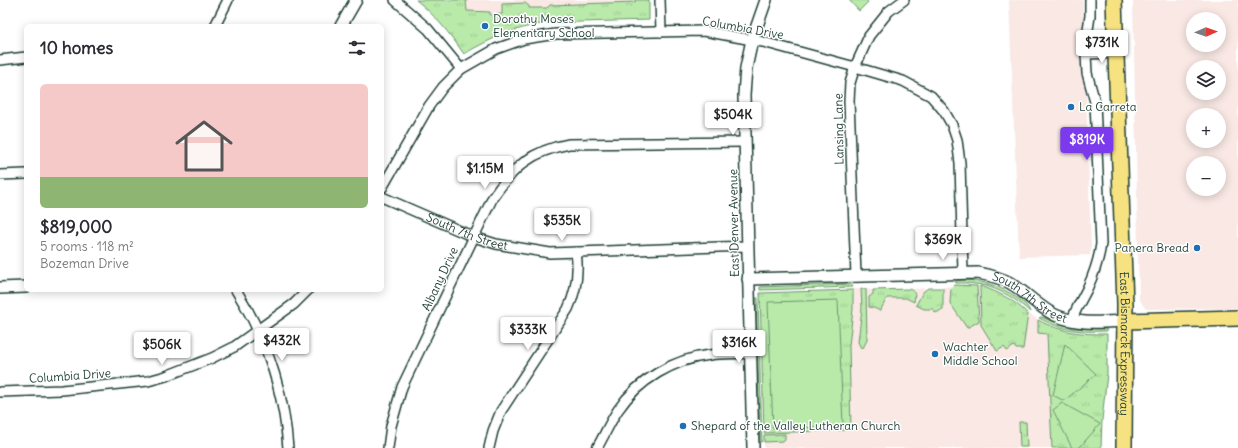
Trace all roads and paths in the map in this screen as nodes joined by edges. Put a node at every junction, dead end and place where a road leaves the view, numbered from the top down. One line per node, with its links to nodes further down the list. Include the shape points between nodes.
1 (228, 0): 9 (street)
2 (356, 0): 10 (street)
3 (395, 0): 18 (street, via 428,29)
4 (660, 0): 11 (street)
5 (766, 0): 12 (street, East Denver Avenue)
6 (904, 0): 17 (street, Lansing Lane, via 889,11 869,36)
7 (1090, 0): 14 (street)
8 (1114, 0): 13 (main road, East Bismarck Expressway)
9 (217, 24)
10 (342, 24)
11 (660, 32): 12 (street, Columbia Drive, via 704,31); 18 (street, Columbia Drive, via 539,36 510,43)
12 (752, 40): 17 (street, Columbia Drive); 19 (street, East Denver Avenue, via 744,95)
13 (1116, 52): 14 (street); 36 (main road, East Bismarck Expressway)
14 (1086, 54): 35 (street, via 1087,73 1094,102 1101,244 1100,258)
15 (24, 57): 16 (street)
16 (0, 60)
17 (855, 67): 27 (street, Columbia Drive, via 902,81 931,96 952,125 960,163); 28 (street, Lansing Lane, via 850,83 849,101)
18 (461, 69): 22 (street, Columbia Drive, via 429,106)
19 (745, 142): 24 (street, Albany Drive, via 569,144 543,150 521,164 503,182); 25 (street, East Denver Avenue)
20 (24, 174): 21 (street)
21 (0, 175)
22 (384, 185)
23 (384, 198): 24 (street, South 7th Street)
24 (474, 237): 26 (street, South 7th Street, via 496,244 550,253); 41 (street, Albany Drive, via 402,387)
25 (747, 246): 26 (street, South 7th Street); 29 (street, East Denver Avenue)
26 (576, 252): 42 (street, via 578,275 573,298 501,411 492,431)
27 (963, 272): 28 (street, South 7th Street); 35 (street, South 7th Street, via 978,273 1010,282 1048,312)
28 (856, 275): 29 (street, South 7th Street)
29 (748, 279): 38 (street, East Denver Avenue)
30 (0, 288): 31 (street)
31 (24, 288)
32 (237, 292): 37 (street)
33 (306, 292): 37 (street, Columbia Drive)
34 (1238, 318): 36 (main road, South 7th Street)
35 (1072, 320): 36 (street, South 7th Street)
36 (1125, 321): 45 (main road, East Bismarck Expressway)
37 (258, 330): 39 (street, Columbia Drive, via 234,347 212,358 190,368 148,380 62,390); 40 (street, via 278,384)
38 (750, 353): 43 (street, via 693,358 657,373 639,387 618,410); 44 (street, East Denver Avenue)
39 (0, 392)
40 (288, 448)
41 (388, 448)
42 (489, 448)
43 (597, 448)
44 (753, 448)
45 (1124, 448)

